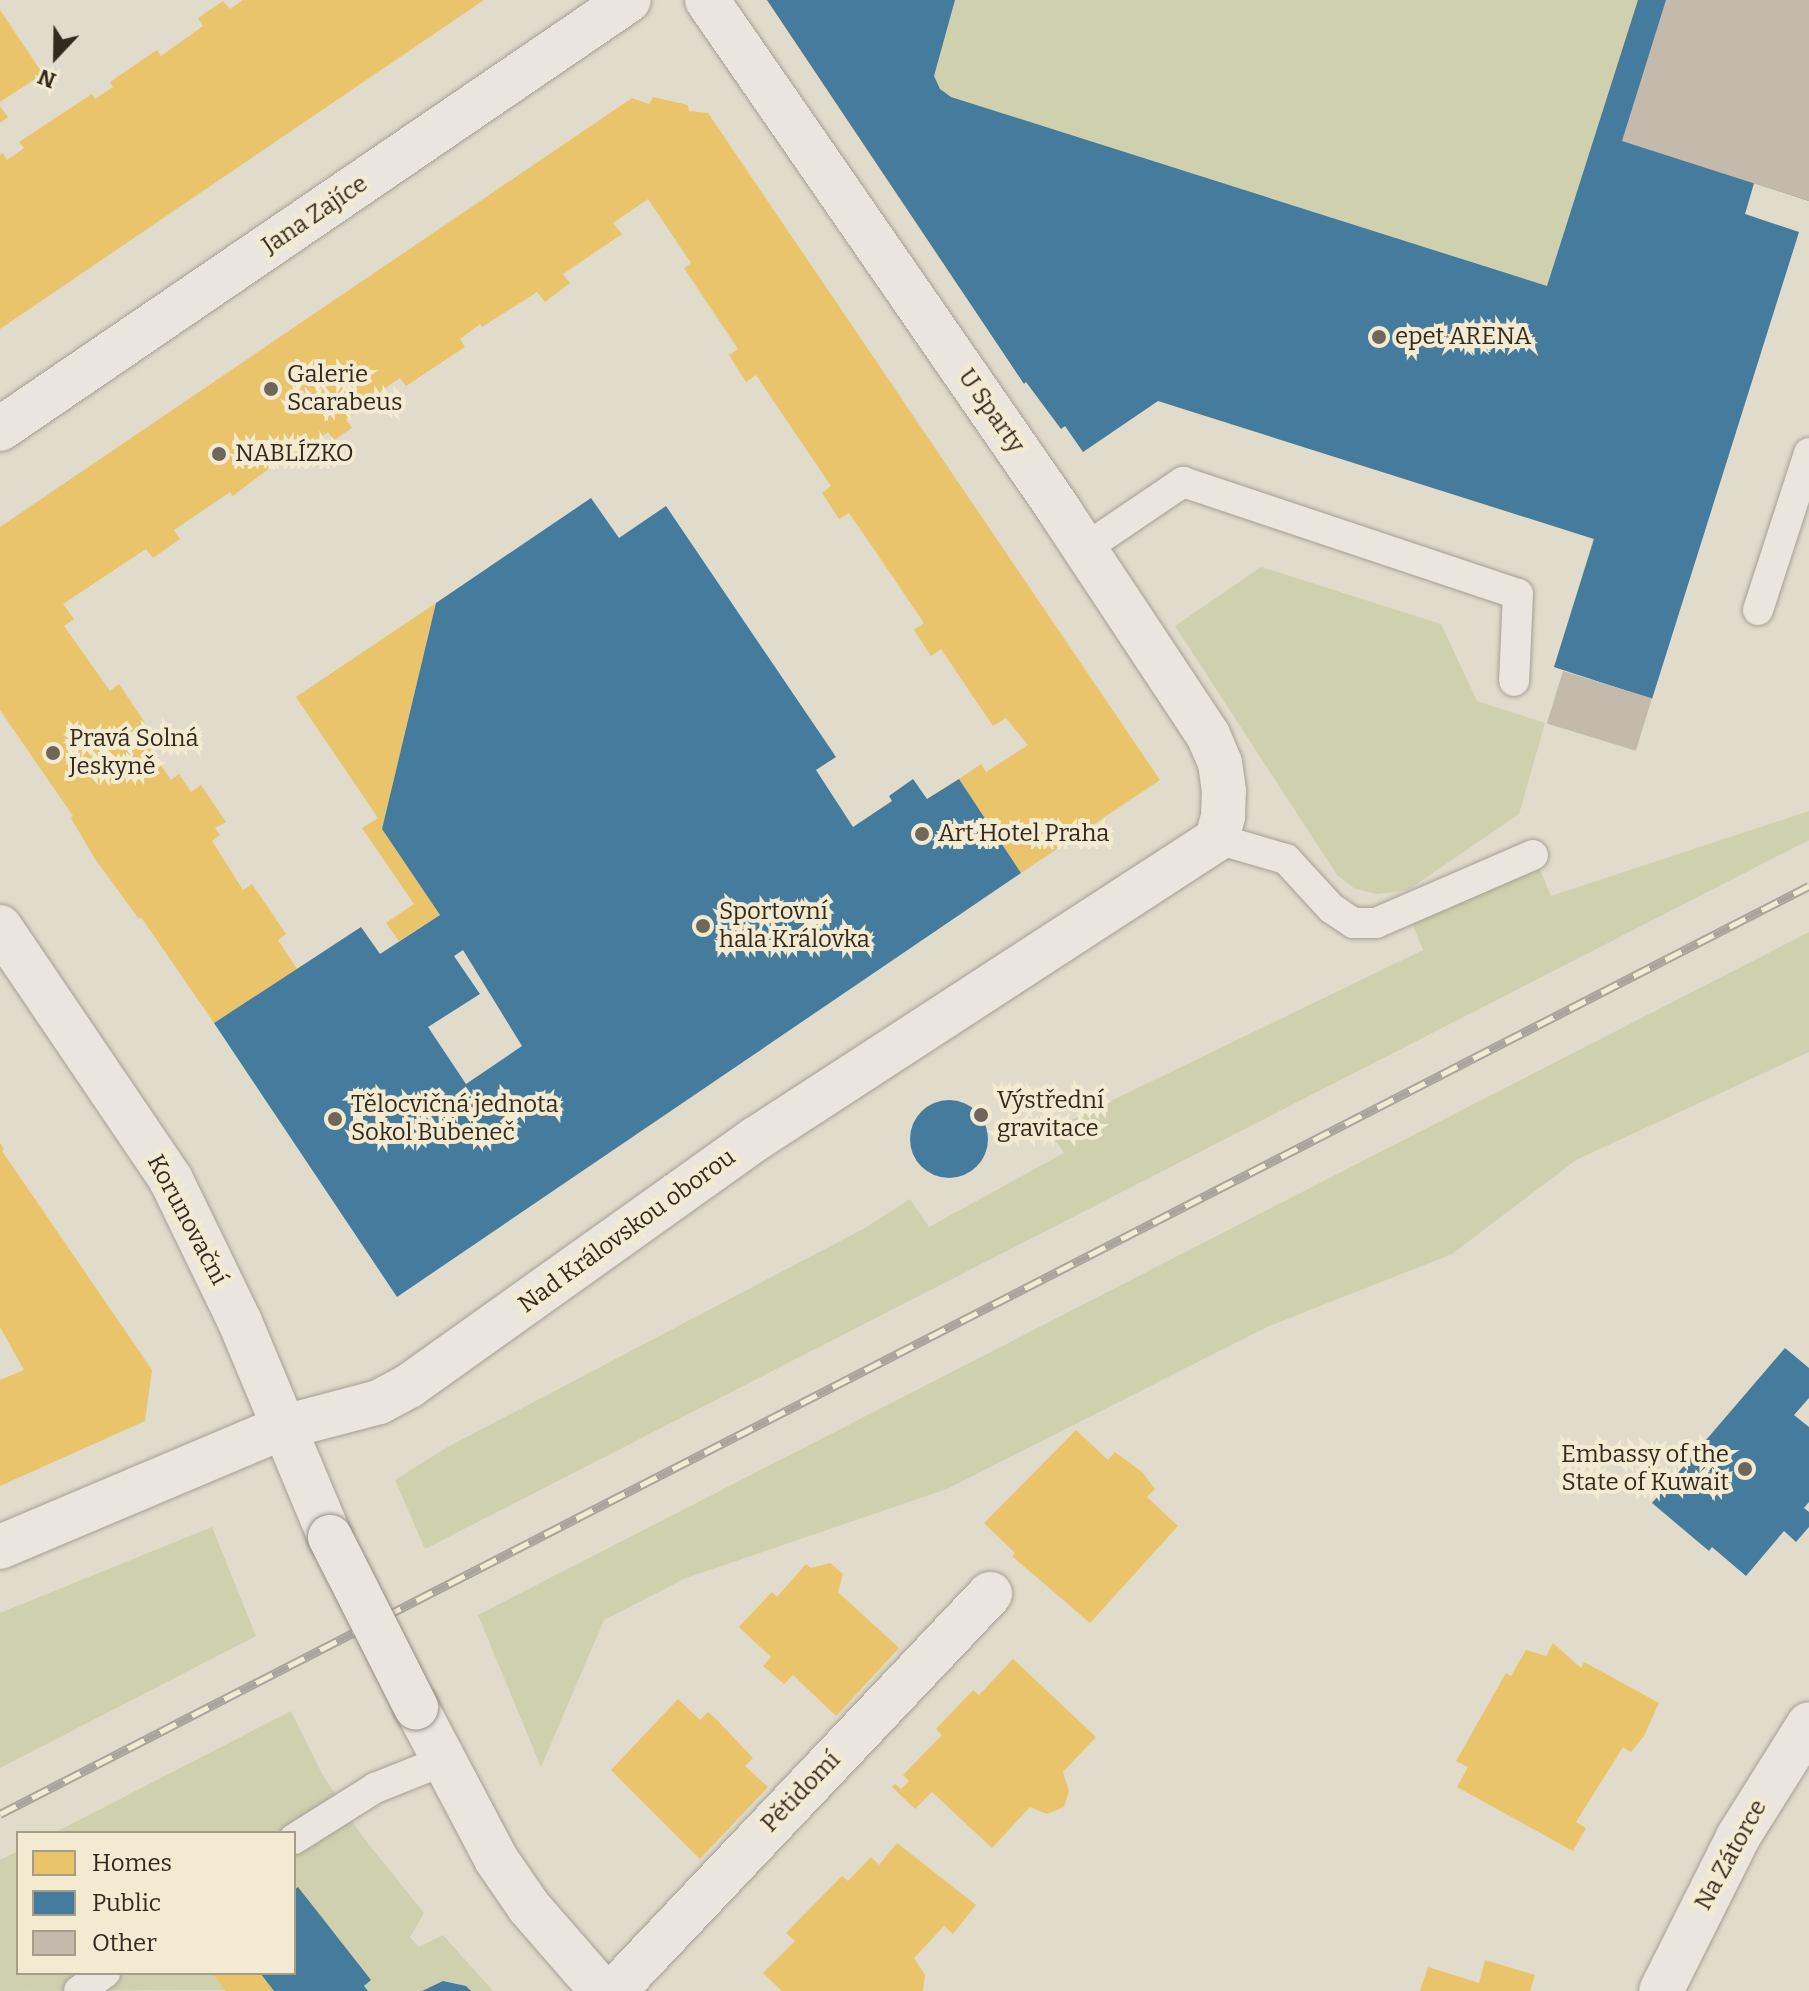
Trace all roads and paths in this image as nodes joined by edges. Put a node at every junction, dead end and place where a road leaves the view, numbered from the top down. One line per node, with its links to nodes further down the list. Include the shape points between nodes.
1 (629, 0): 3 (street, Jana Zajíce)
2 (707, 0): 5 (street, U Sparty)
3 (0, 429)
4 (1809, 453): 6 (lane)
5 (1084, 549): 7 (lane, via 1183,482 1518,594); 8 (street, U Sparty, via 1208,735 1224,791)
6 (1758, 610)
7 (1514, 681)
8 (1217, 839): 9 (lane, via 1286,859 1331,908 1353,923 1376,923); 11 (street, Nad Královskou oborou, via 757,1138 409,1386 379,1402)
9 (1533, 855)
10 (0, 927): 11 (street, Korunovační, via 171,1180)
11 (284, 1427): 12 (street, Nad Královskou oborou); 15 (street, Korunovační, bridge, via 330,1537)
12 (0, 1547)
13 (990, 1594): 20 (street, Pětidomí)
14 (1809, 1724): 21 (street, Na Zátorce, via 1738,1837)
15 (443, 1761): 16 (lane, via 375,1788); 19 (street, Korunovační, via 513,1883)
16 (296, 1838)
17 (102, 1975): 18 (lane)
18 (79, 1991)
19 (602, 1991)
20 (614, 1991)
21 (1661, 1991)

